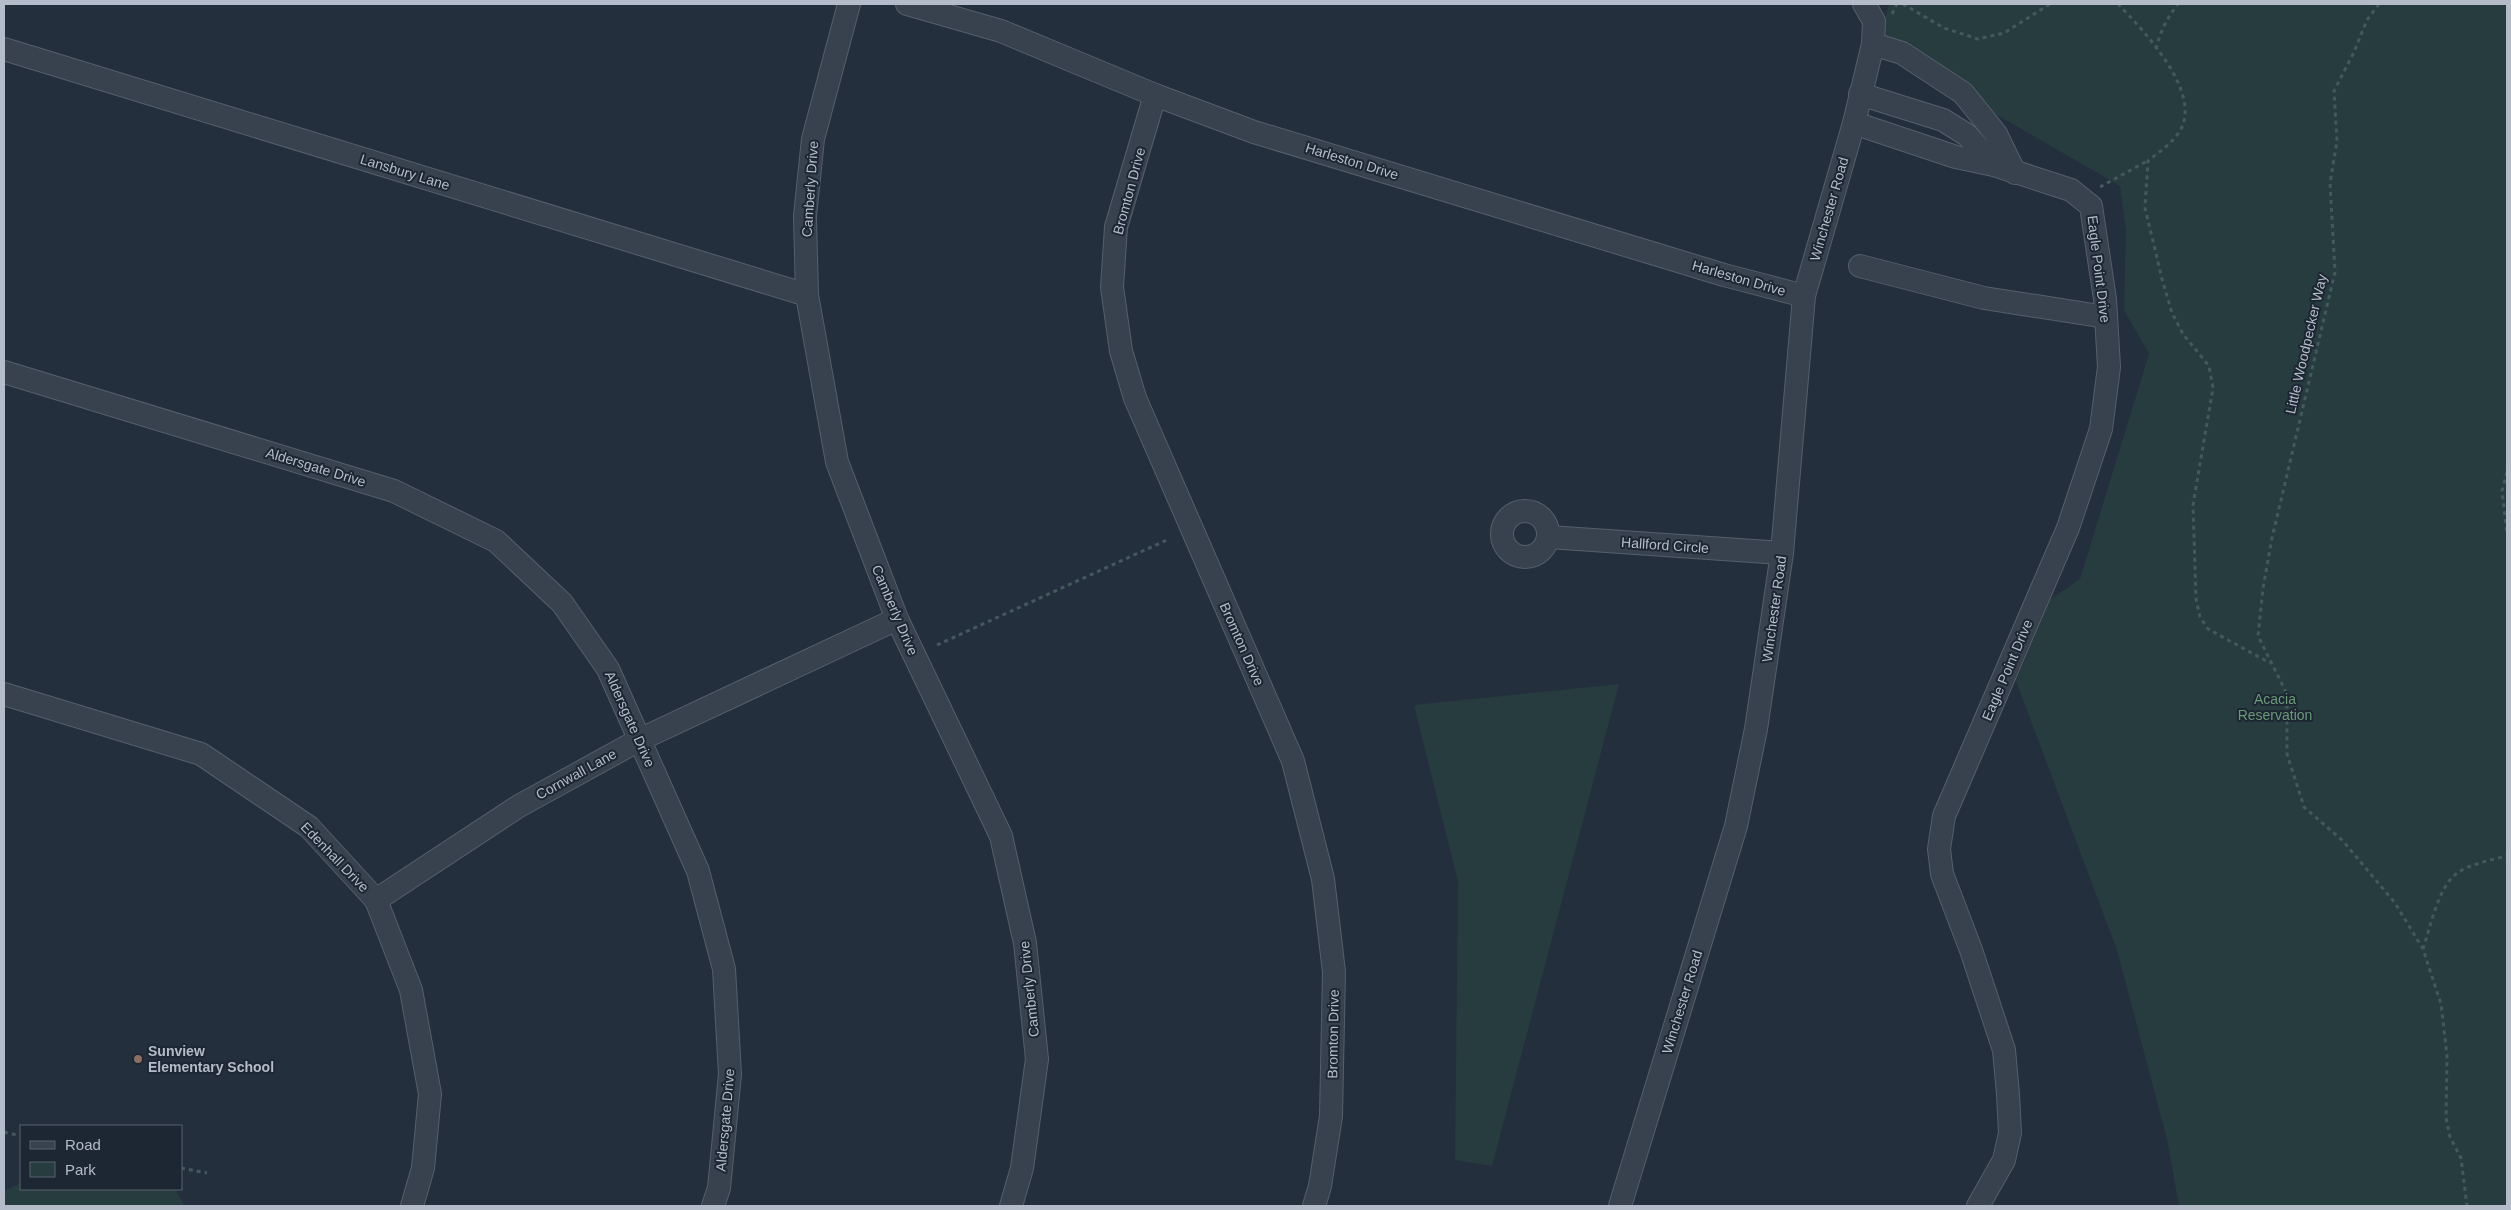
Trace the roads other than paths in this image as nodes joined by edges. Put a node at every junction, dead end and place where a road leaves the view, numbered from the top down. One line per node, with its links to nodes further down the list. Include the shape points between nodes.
1 (849, 4): 12 (street, Camberly Drive, via 813,139 805,216)
2 (907, 4): 7 (street, Harleston Drive, via 1001,31)
3 (1864, 4): 4 (street, Winchester Road, via 1874,21)
4 (1872, 44): 6 (street, Winchester Road); 10 (street, via 1902,53 1963,93 1996,134)
5 (4, 49): 12 (street, Lansbury Lane)
6 (1860, 94): 8 (street, Winchester Road); 9 (street, Eagle Point Drive, via 1943,120 1967,135)
7 (1155, 95): 13 (street, Harleston Drive, via 1254,132 1724,275); 25 (street, Bromton Drive, via 1116,227 1112,287 1121,351 1135,398 1293,761 1323,879 1334,972 1331,1116)
8 (1854, 123): 9 (street, Eagle Point Drive, via 1956,157); 13 (street, Winchester Road)
9 (1994, 165): 10 (street, Eagle Point Drive)
10 (2015, 172): 14 (street, Eagle Point Drive, via 2071,190 2091,206)
11 (1860, 266): 14 (street, via 1984,298)
12 (807, 296): 18 (street, Camberly Drive, via 837,462)
13 (1804, 296): 17 (street, Winchester Road)
14 (2106, 317): 27 (street, Eagle Point Drive, via 2109,367 2101,429 2068,528 1944,816 1940,840 1942,874 2004,1050 2010,1133 2004,1160)
15 (4, 372): 20 (street, Aldersgate Drive, via 394,491 496,541 562,604 608,669)
16 (1549, 537): 17 (street, Hallford Circle)
17 (1782, 553): 26 (street, Winchester Road, via 1756,729 1736,826)
18 (897, 619): 20 (street, Cornwall Lane); 24 (street, Camberly Drive, via 1001,836 1025,943 1037,1059 1022,1168)
19 (4, 694): 21 (street, Edenhall Drive, via 201,754 310,828)
20 (639, 740): 21 (street, Cornwall Lane, via 519,806); 23 (street, Aldersgate Drive, via 698,871 724,969 730,1074 719,1188)
21 (376, 900): 22 (street, Edenhall Drive, via 411,990 430,1094 423,1168)
22 (412, 1206)
23 (713, 1206)
24 (1011, 1206)
25 (1314, 1206)
26 (1620, 1206)
27 (1978, 1206)

